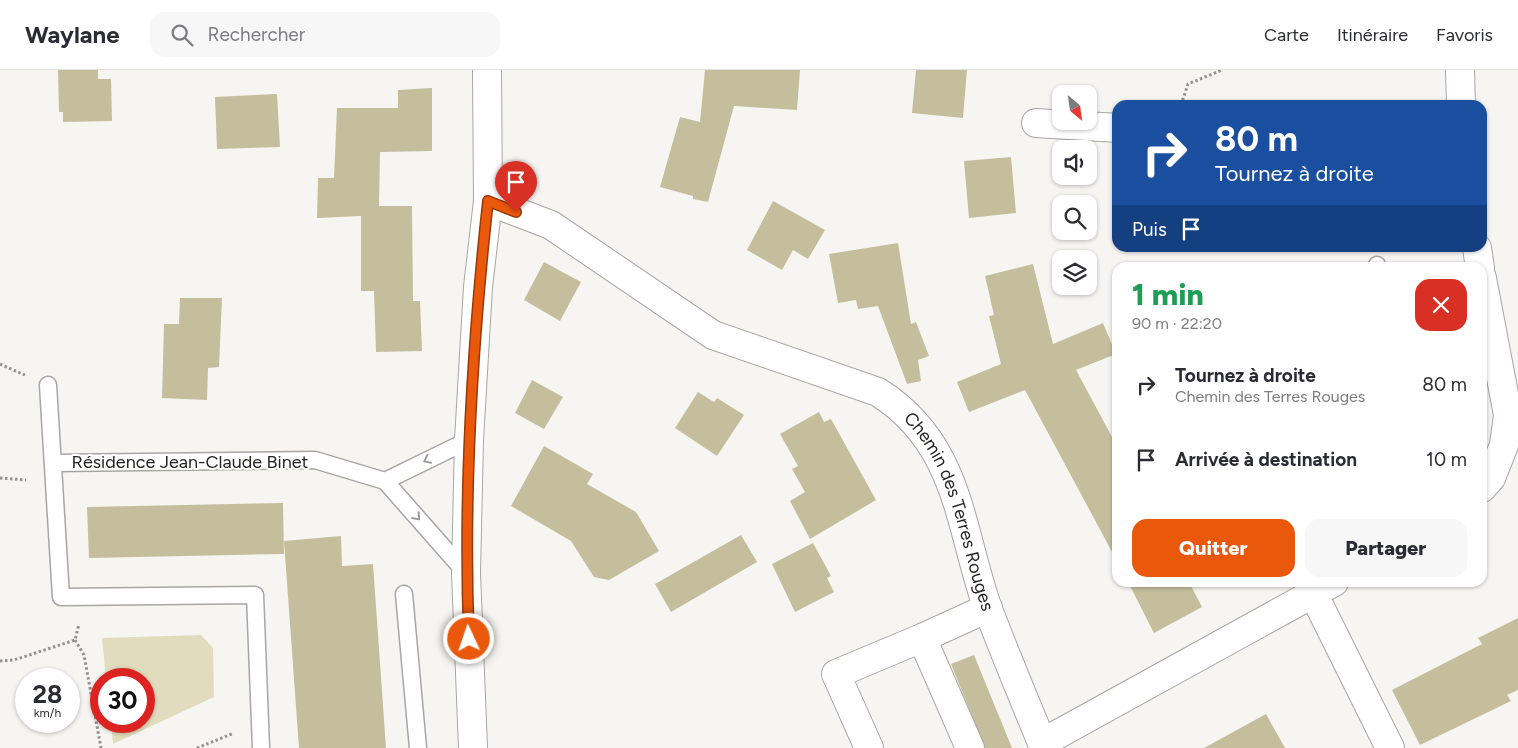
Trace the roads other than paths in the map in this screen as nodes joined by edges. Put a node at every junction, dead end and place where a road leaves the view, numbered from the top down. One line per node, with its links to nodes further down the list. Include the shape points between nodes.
1 (487, 70): 6 (street)
2 (1460, 70): 3 (street)
3 (1461, 100)
4 (1036, 123): 5 (street)
5 (1112, 128)
6 (488, 201): 9 (street, via 478,287); 17 (street, Chemin des Terres Rouges, via 551,225 713,335 878,392 900,406 934,446 957,498)
7 (1487, 304): 10 (street)
8 (48, 385): 11 (lane, Résidence Jean-Claude Binet)
9 (468, 440): 12 (lane, one-way to 12); 14 (street)
10 (1511, 447): 13 (street)
11 (53, 463): 12 (lane, Résidence Jean-Claude Binet, via 315,460); 19 (lane, Résidence Jean-Claude Binet, via 61,596 255,595)
12 (385, 480): 14 (lane, one-way to 14)
13 (1487, 482)
14 (466, 573): 21 (street)
15 (1323, 588): 17 (street, Chemin des Terres Rouges, via 1042,743); 24 (street)
16 (404, 594): 20 (lane)
17 (988, 608): 18 (street)
18 (922, 638): 22 (street, via 836,674); 23 (street)
19 (261, 748)
20 (418, 748)
21 (473, 748)
22 (869, 748)
23 (970, 748)
24 (1390, 748)

